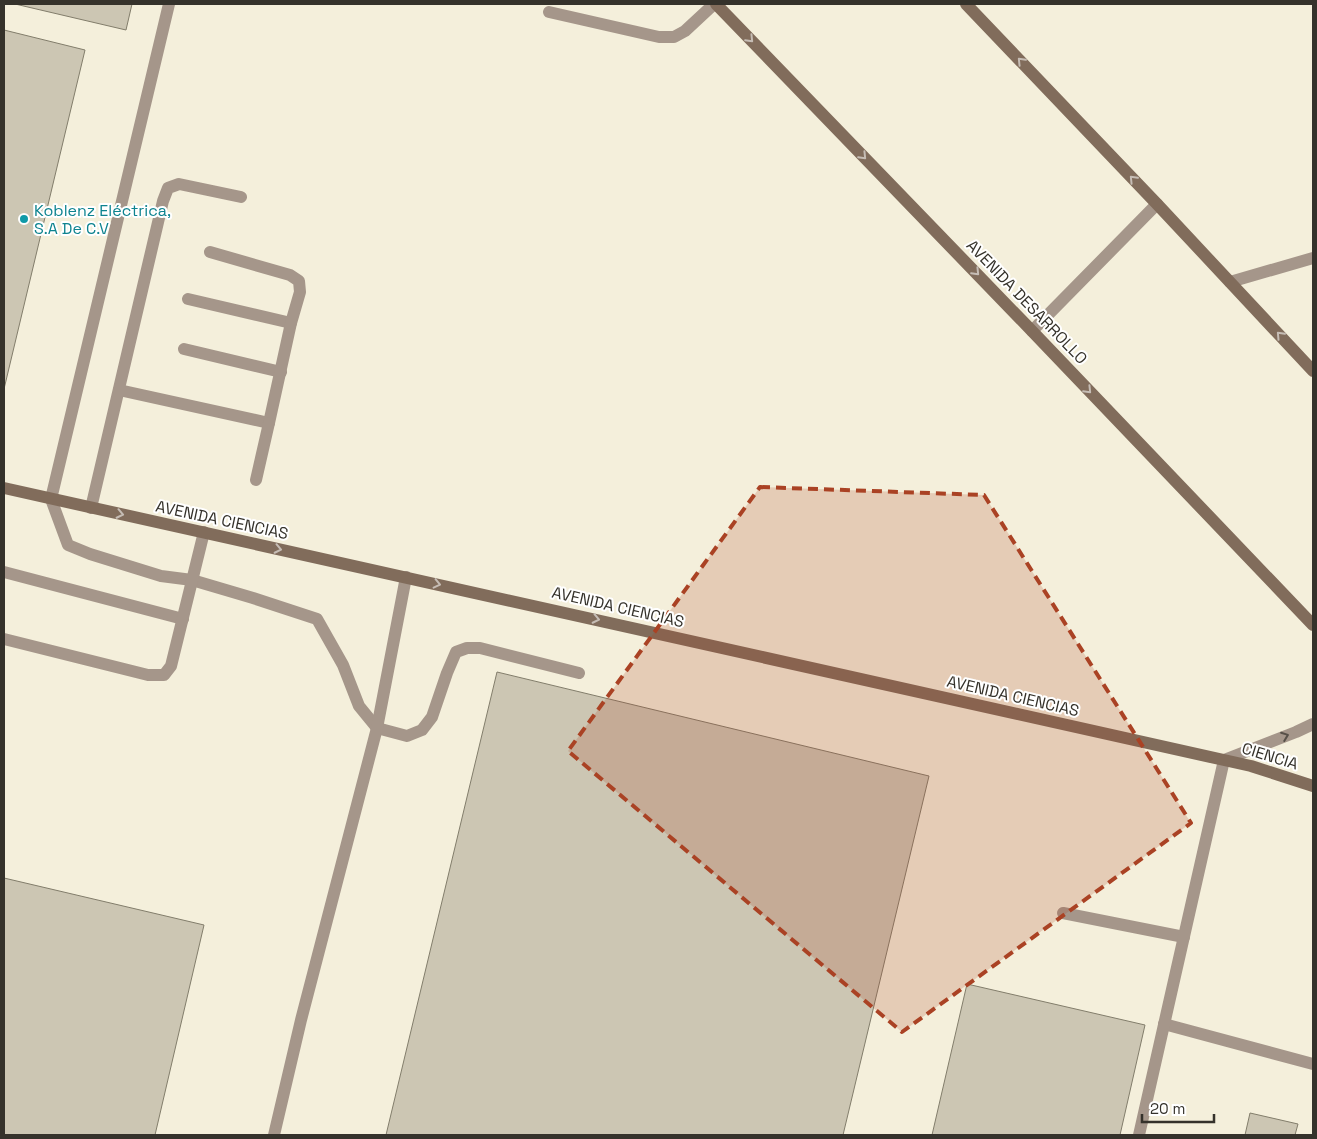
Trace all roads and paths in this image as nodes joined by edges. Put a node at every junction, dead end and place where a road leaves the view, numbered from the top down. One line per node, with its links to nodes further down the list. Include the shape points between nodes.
1 (169, 4): 20 (street)
2 (715, 4): 4 (street, via 674,37); 12 (main road, AVENIDA DESARROLLO, one-way to 12)
3 (966, 4): 6 (main road, one-way to 3)
4 (549, 12)
5 (241, 196): 16 (street, via 179,184 168,188)
6 (1157, 204): 9 (main road); 12 (street)
7 (210, 252): 11 (street, via 290,275 298,281 300,292)
8 (1313, 258): 9 (street)
9 (1230, 282): 14 (main road, one-way to 9)
10 (188, 299): 11 (street)
11 (292, 323): 15 (street)
12 (1032, 331): 27 (main road, AVENIDA DESARROLLO, one-way to 27)
13 (184, 349): 15 (street)
14 (1313, 371)
15 (281, 372): 17 (street)
16 (119, 390): 17 (street); 21 (street)
17 (269, 423): 18 (street)
18 (256, 480)
19 (4, 488): 20 (main road, AVENIDA CIENCIAS)
20 (51, 499): 21 (main road, AVENIDA CIENCIAS); 25 (street, via 68,545 161,576)
21 (91, 508): 22 (main road, AVENIDA CIENCIAS, one-way to 22)
22 (204, 532): 24 (main road, AVENIDA CIENCIAS, one-way to 24); 25 (street)
23 (4, 572): 26 (street)
24 (406, 577): 31 (street); 32 (main road, AVENIDA CIENCIAS, one-way to 32)
25 (192, 580): 26 (street); 31 (street, via 318,619 343,665 359,706)
26 (183, 619): 28 (street, via 171,666 164,674 148,675)
27 (1313, 625)
28 (4, 639)
29 (579, 673): 31 (street, via 480,648 467,648 456,652 432,717 422,730 406,736)
30 (1313, 724): 32 (street, CIENCIA, one-way to 30)
31 (377, 728): 38 (street)
32 (1224, 760): 33 (main road, CIENCIA); 35 (street)
33 (1313, 786)
34 (1062, 914): 35 (street)
35 (1184, 937): 36 (street)
36 (1164, 1024): 37 (street); 39 (street)
37 (1313, 1064)
38 (274, 1135)
39 (1139, 1135)

